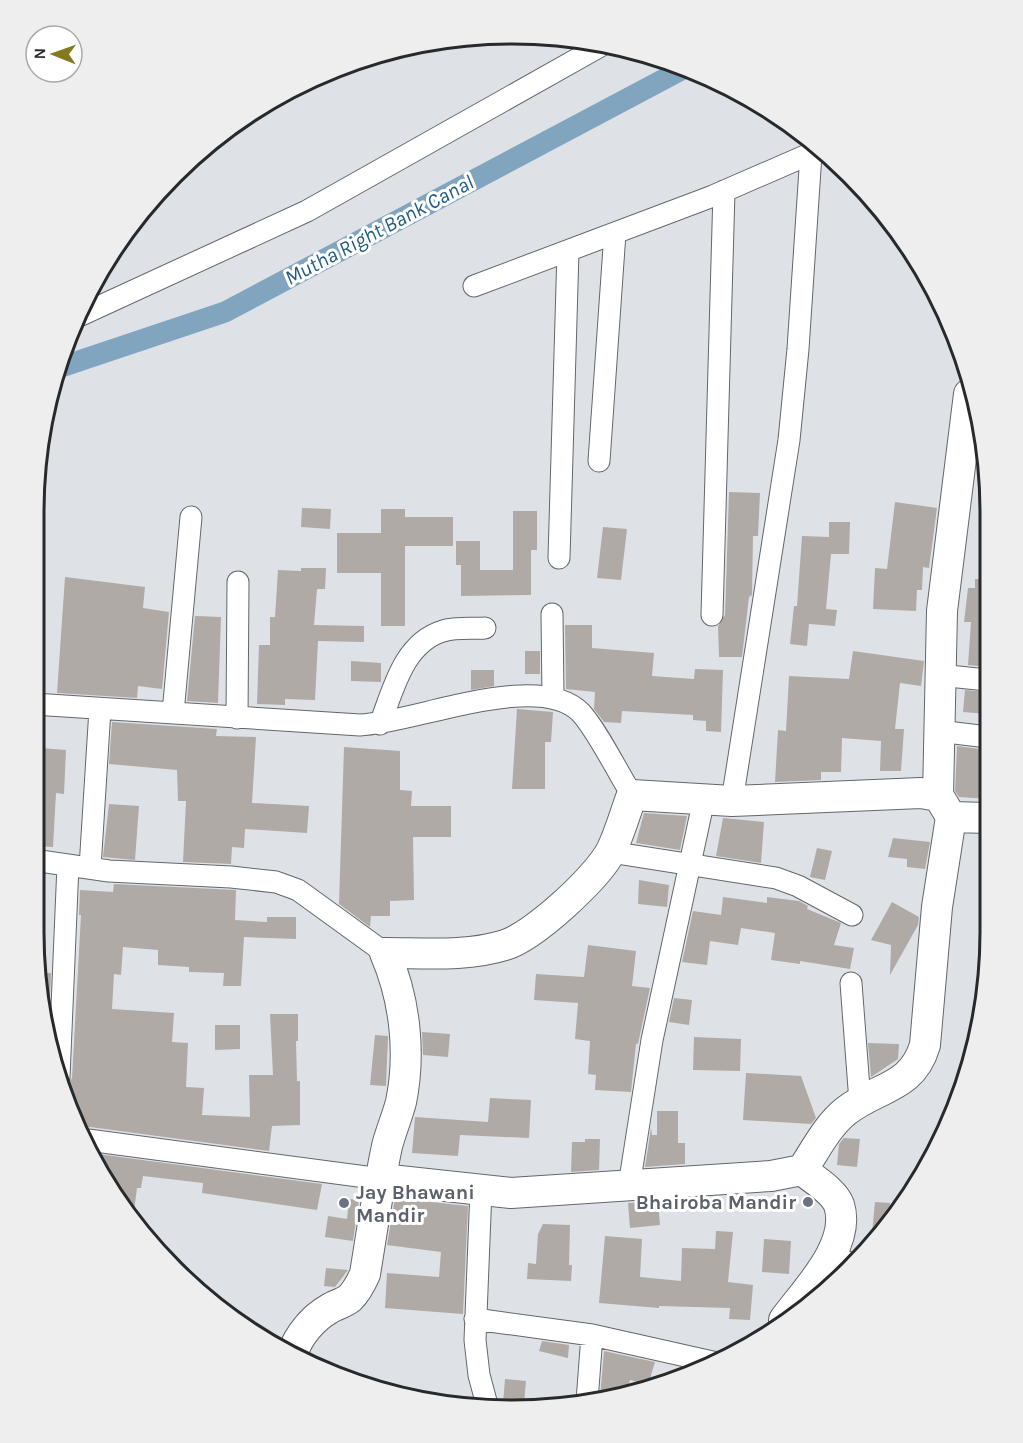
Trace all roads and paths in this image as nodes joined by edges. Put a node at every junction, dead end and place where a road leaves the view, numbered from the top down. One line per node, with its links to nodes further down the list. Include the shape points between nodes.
1 (592, 51): 8 (street, via 306,212)
2 (812, 153): 4 (street)
3 (816, 156): 28 (street, via 789,440)
4 (724, 191): 5 (street); 15 (street)
5 (615, 233): 6 (street); 10 (street)
6 (568, 251): 7 (street); 12 (street)
7 (474, 286)
8 (89, 311)
9 (968, 405): 17 (street, via 942,611)
10 (599, 461)
11 (191, 517): 22 (street)
12 (559, 558)
13 (238, 582): 23 (street)
14 (552, 614): 19 (street)
15 (712, 615)
16 (485, 628): 24 (street, via 443,631 423,641 406,660)
17 (939, 675): 18 (street); 25 (street)
18 (980, 679)
19 (553, 697): 24 (street, via 469,702); 27 (street, via 581,713)
20 (44, 705): 21 (street)
21 (100, 709): 22 (street); 35 (street)
22 (173, 713): 23 (street)
23 (237, 718): 24 (street)
24 (380, 724)
25 (938, 731): 26 (street); 29 (street)
26 (980, 736)
27 (632, 795): 28 (street); 31 (street)
28 (718, 800): 29 (street, via 921,792); 33 (street)
29 (944, 806): 30 (street); 40 (street, via 923,1052 913,1072 902,1081)
30 (980, 816)
31 (610, 852): 33 (street); 37 (street, via 580,890 507,944 478,951)
32 (44, 862): 34 (street)
33 (691, 864): 36 (street, via 776,878); 44 (street, via 652,1040)
34 (68, 865): 35 (street); 39 (street)
35 (90, 868): 37 (street, via 231,877 287,885)
36 (852, 915)
37 (385, 953): 43 (street, via 402,1002 405,1054 400,1104)
38 (851, 982): 40 (street)
39 (60, 1056)
40 (860, 1102): 42 (street, via 831,1127)
41 (93, 1141): 43 (street)
42 (802, 1170): 44 (street, via 771,1176); 46 (street, via 839,1205)
43 (381, 1179): 45 (street); 50 (street, via 365,1274 358,1288 348,1299 314,1320)
44 (629, 1186): 45 (street, via 511,1193)
45 (481, 1190): 48 (street)
46 (842, 1260): 47 (street)
47 (819, 1284)
48 (475, 1319): 49 (street); 53 (street, via 479,1375)
49 (592, 1335): 51 (street); 52 (street)
50 (296, 1346)
51 (701, 1359)
52 (588, 1393)
53 (485, 1398)

